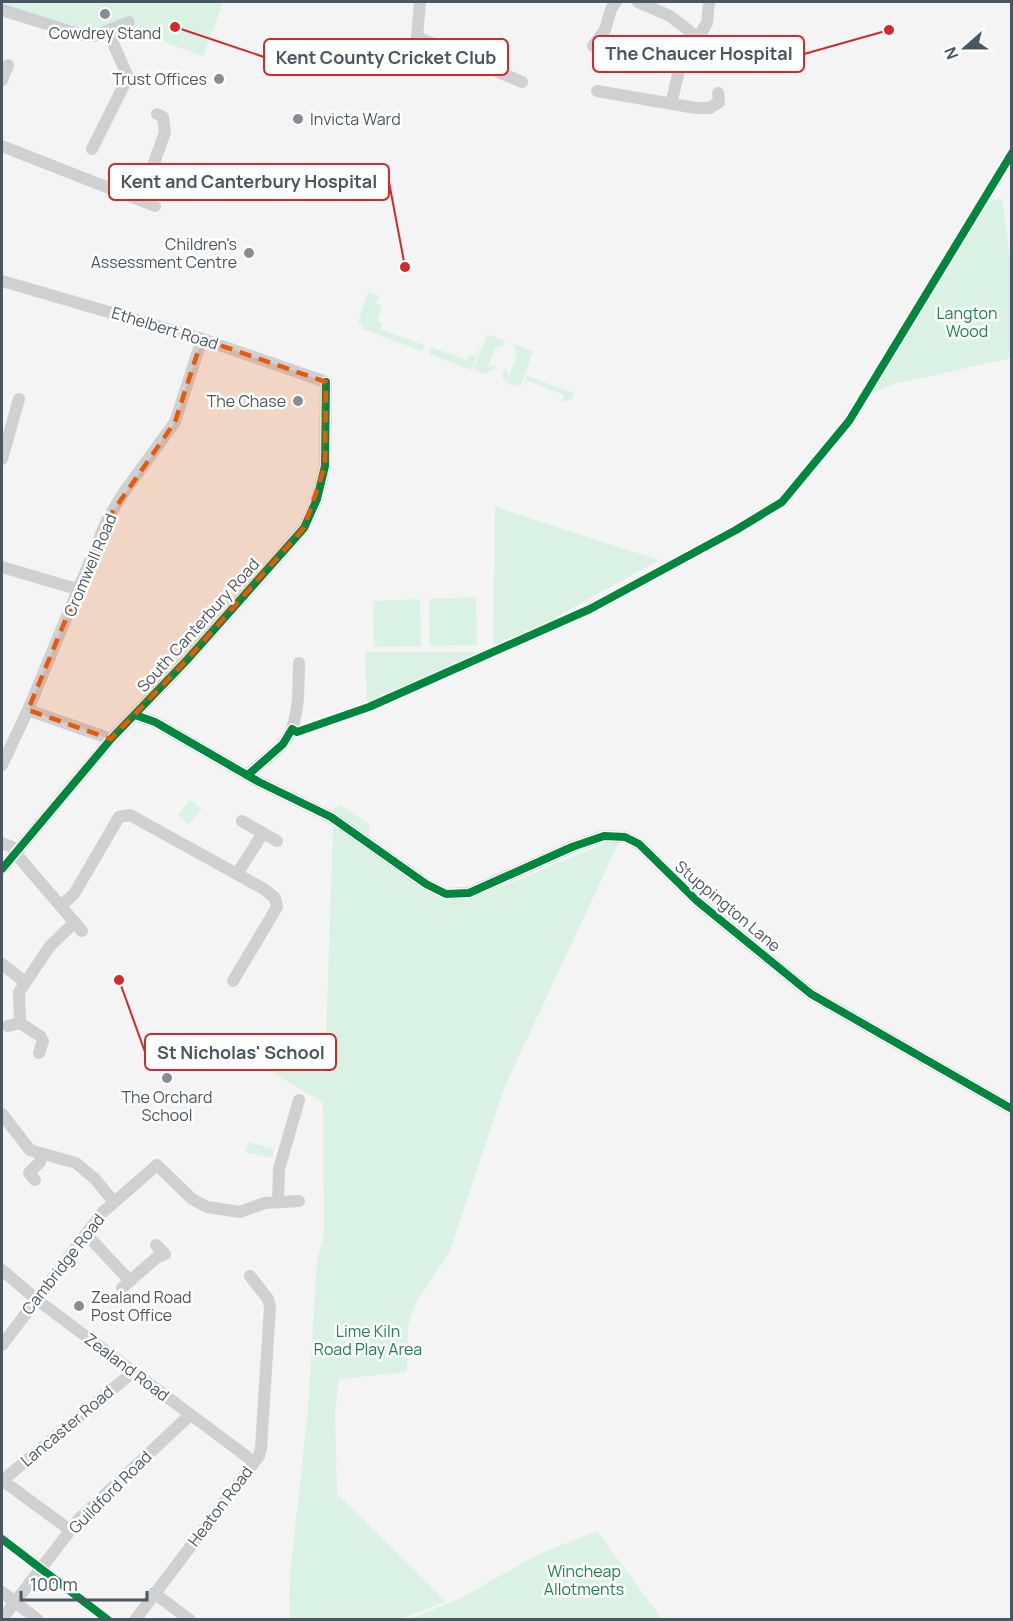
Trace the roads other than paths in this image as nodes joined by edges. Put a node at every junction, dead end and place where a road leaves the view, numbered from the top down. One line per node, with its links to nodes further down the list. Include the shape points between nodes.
1 (420, 2): 12 (street, via 417,37)
2 (616, 2): 9 (street, via 605,30)
3 (638, 2): 8 (street, via 670,16)
4 (709, 2): 8 (street, via 707,23)
5 (2, 10): 7 (street, via 82,35)
6 (129, 22): 7 (street)
7 (108, 32): 17 (street, via 128,77)
8 (698, 37): 15 (street, via 680,66)
9 (593, 46)
10 (8, 65): 11 (street)
11 (2, 80)
12 (522, 82)
13 (597, 91): 15 (street)
14 (718, 93): 15 (street, via 719,102 710,108)
15 (671, 104)
16 (157, 114): 19 (street, via 163,117 165,132)
17 (92, 141)
18 (2, 146): 19 (street)
19 (141, 200): 20 (street)
20 (155, 206)
21 (2, 281): 22 (street, Ethelbert Road)
22 (202, 339): 23 (street, Ethelbert Road); 27 (street, Cromwell Road, via 176,422 107,520)
23 (326, 382): 30 (street, South Canterbury Road, via 325,466 317,499 304,528)
24 (21, 408): 25 (street)
25 (2, 459)
26 (2, 567): 27 (street)
27 (80, 591): 29 (street, Cromwell Road)
28 (301, 670): 33 (street, via 296,716 289,735)
29 (28, 710): 31 (street); 32 (street, Cromwell Road)
30 (135, 715): 31 (street, South Canterbury Road); 33 (street, Stuppington Lane)
31 (111, 739): 38 (street, South Canterbury Road)
32 (2, 765)
33 (249, 774): 47 (street, Stuppington Lane, via 336,821 432,888 447,894 470,893 604,836 625,837 639,844 697,901 811,994)
34 (242, 821): 35 (street)
35 (263, 833): 36 (street); 40 (street)
36 (277, 841)
37 (2, 843): 38 (street)
38 (17, 852): 39 (street, South Canterbury Road); 41 (street)
39 (2, 869)
40 (237, 874): 41 (street, via 124,815 116,822 74,894); 43 (street, via 271,894 277,907)
41 (61, 906): 44 (street, via 79,927 50,946)
42 (2, 964): 44 (street)
43 (233, 981)
44 (26, 982): 45 (street, via 19,992 14,1024 40,1036 43,1041)
45 (39, 1053)
46 (299, 1100): 51 (street, via 285,1125)
47 (1011, 1109)
48 (2, 1114): 49 (street, via 30,1150)
49 (41, 1155): 50 (street, via 40,1162 29,1173); 53 (street, via 75,1163)
50 (35, 1180)
51 (278, 1201): 52 (street); 53 (street, Cambridge Road, via 240,1212 201,1205 158,1165)
52 (298, 1201)
53 (114, 1202): 54 (street, Cambridge Road)
54 (86, 1234): 55 (street, via 126,1285 165,1254); 58 (street, Cambridge Road)
55 (156, 1245)
56 (2, 1270): 58 (street, Zealand Road)
57 (250, 1276): 62 (street, Heaton Road, via 270,1307 261,1448)
58 (36, 1299): 59 (street, Cambridge Road); 60 (street, Zealand Road)
59 (2, 1345)
60 (133, 1372): 61 (street, Zealand Road); 63 (street, Lancaster Road)
61 (190, 1414): 62 (street, Zealand Road); 64 (street, Guildford Road)
62 (254, 1462): 66 (street, Heaton Road)
63 (2, 1480): 64 (street)
64 (70, 1530): 67 (street, Guildford Road)
65 (2, 1592): 67 (street)
66 (154, 1593): 70 (street, Heaton Road); 71 (street)
67 (14, 1602): 68 (street, Guildford Road); 69 (street)
68 (2, 1619)
69 (38, 1620)
70 (135, 1620)
71 (190, 1620)

